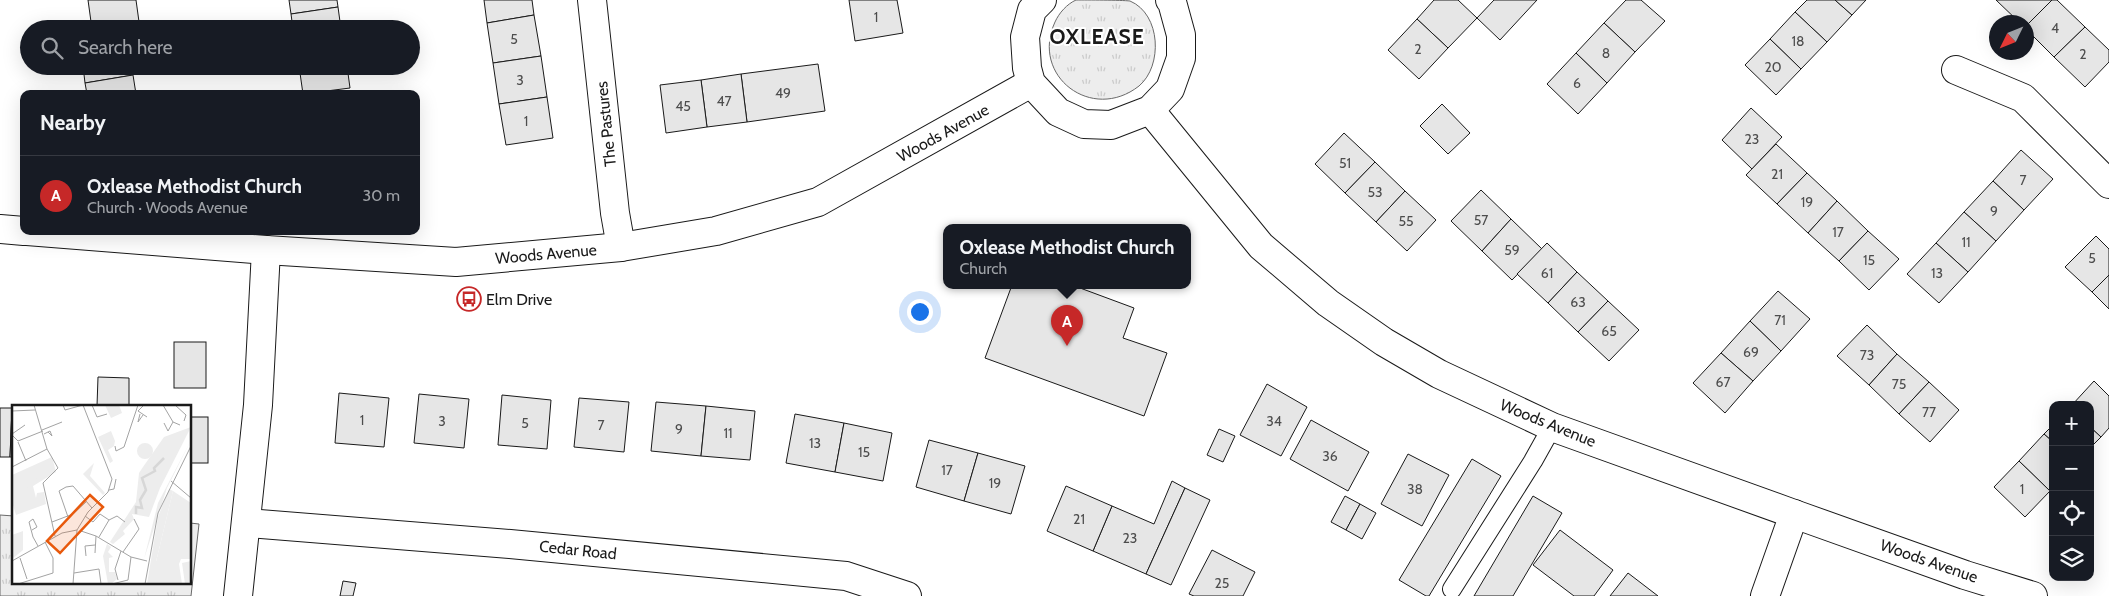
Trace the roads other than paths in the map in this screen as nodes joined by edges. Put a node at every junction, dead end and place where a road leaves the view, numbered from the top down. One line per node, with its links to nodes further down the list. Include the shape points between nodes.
1 (592, 0): 11 (street, The Pastures)
2 (1042, 0): 5 (street, via 1032,10 1024,37 1026,68)
3 (1173, 1): 6 (street, via 1181,35 1181,58 1170,89)
4 (1956, 70): 7 (street, via 2023,98)
5 (1031, 83): 6 (street, via 1058,112 1084,124 1110,125); 11 (street, Woods Avenue, via 818,202 716,232)
6 (1150, 110): 13 (street, Woods Avenue, via 1261,246 1328,303 1384,342 1439,374)
7 (2109, 184)
8 (0, 229): 9 (street, Woods Avenue)
9 (20, 231)
10 (76, 235): 12 (street, Woods Avenue)
11 (621, 247): 12 (street, Woods Avenue, via 456,262)
12 (266, 250): 15 (street, via 258,405)
13 (1552, 427): 14 (street, Woods Avenue); 16 (lane)
14 (1794, 514): 19 (street); 20 (street, Woods Avenue)
15 (247, 524): 17 (street); 18 (street, Cedar Road, via 510,544 846,576)
16 (1452, 590)
17 (238, 596)
18 (907, 596)
19 (1765, 596)
20 (2034, 596)

